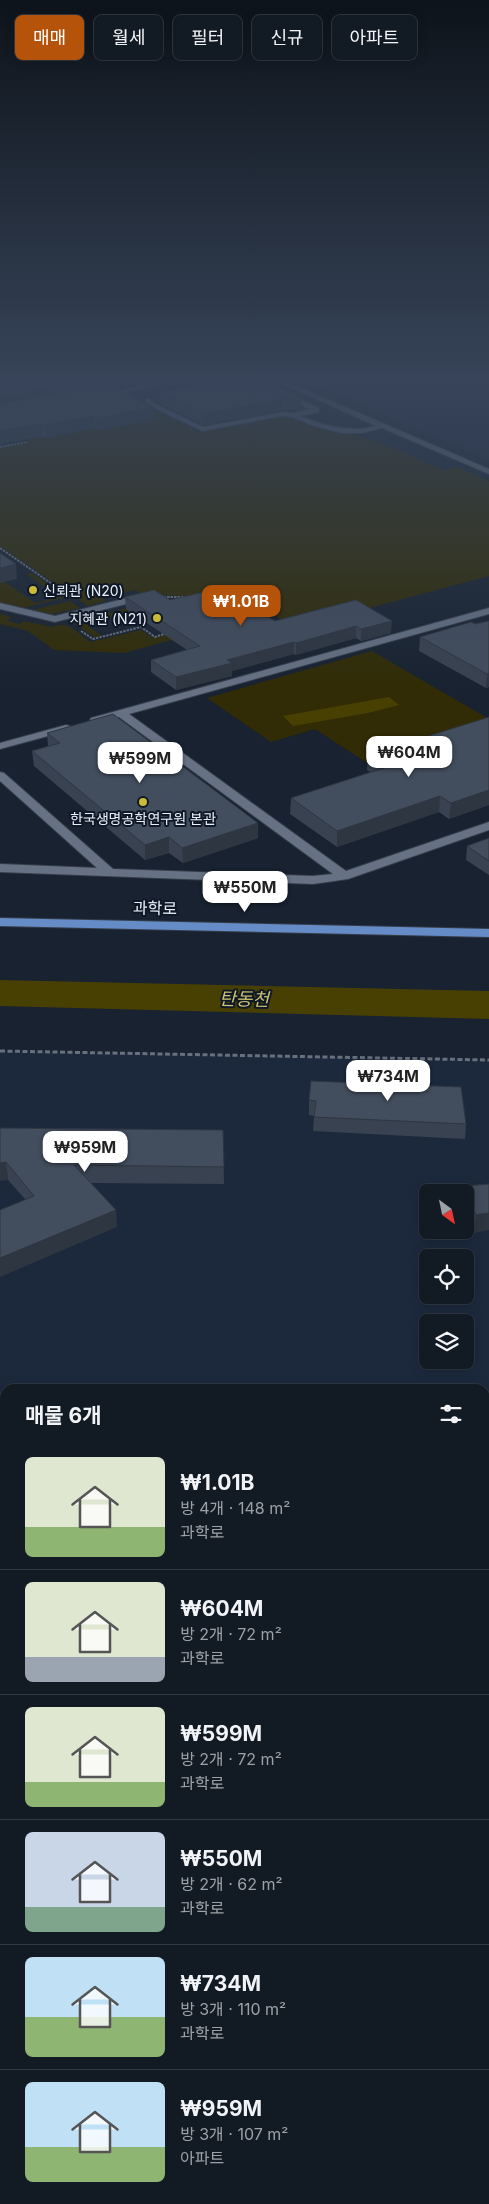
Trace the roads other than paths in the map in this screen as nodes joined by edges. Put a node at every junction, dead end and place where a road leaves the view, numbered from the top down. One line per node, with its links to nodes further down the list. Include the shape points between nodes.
1 (135, 599): 2 (street, via 55,618)
2 (0, 606)
3 (489, 611): 4 (street)
4 (121, 713): 5 (street); 10 (street)
5 (0, 746)
6 (0, 775): 9 (street)
7 (489, 826): 10 (street)
8 (0, 868): 9 (street)
9 (108, 871): 10 (street, via 313,880)
10 (344, 876)
11 (0, 922): 12 (main road, 과학로)
12 (489, 933)

